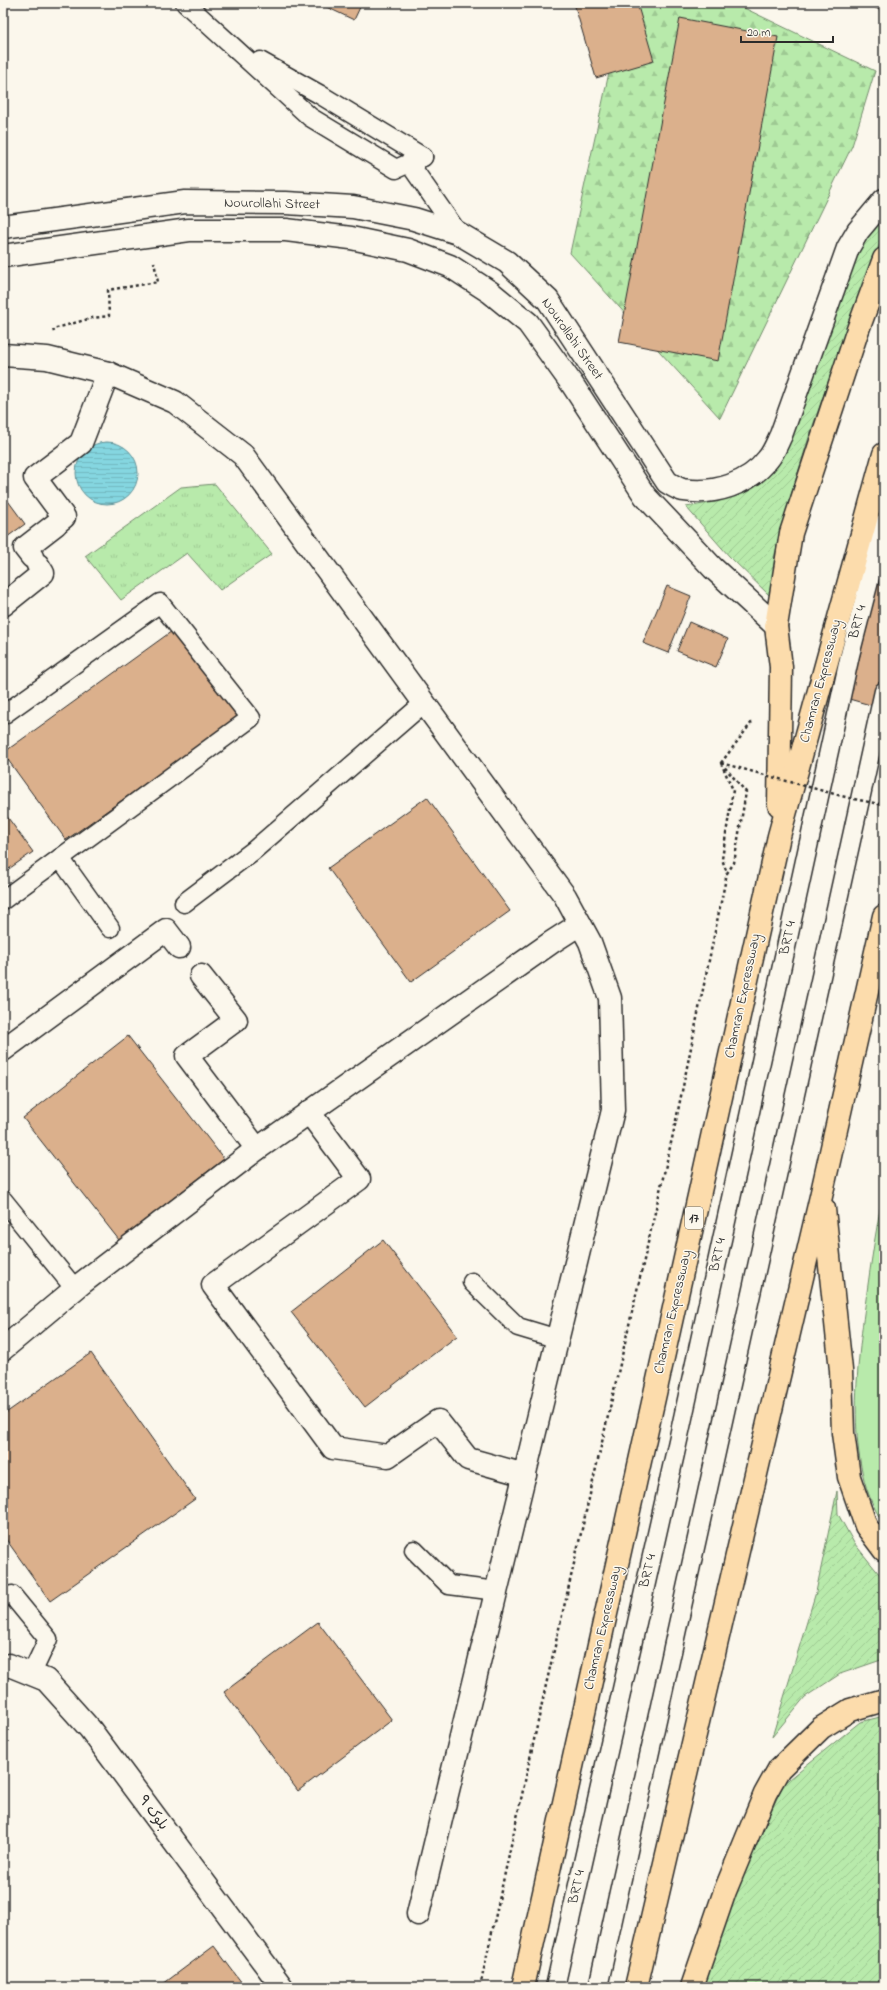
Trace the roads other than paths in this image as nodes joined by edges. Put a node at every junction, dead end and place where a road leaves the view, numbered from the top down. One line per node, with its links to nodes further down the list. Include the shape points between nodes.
1 (185, 3): 2 (lane)
2 (235, 48): 3 (lane, via 310,117 396,169); 3 (lane, via 319,94 423,157)
3 (409, 163): 6 (lane)
4 (884, 200): 9 (street, Nourollahi Street, via 858,231 848,248 781,435 769,459 741,481 716,491 682,490 667,482 548,300)
5 (3, 227): 6 (street, Nourollahi Street, via 185,202 286,203 354,207 414,219)
6 (458, 233): 9 (street, Nourollahi Street)
7 (3, 256): 10 (street, Nourollahi Street, via 189,230 286,230 351,238 408,250 450,266)
8 (884, 258): 16 (highway, via 790,533)
9 (507, 262): 10 (street)
10 (490, 292): 16 (street, Nourollahi Street, via 528,323 572,384 645,496 713,568)
11 (3, 355): 12 (street, via 47,358)
12 (108, 374): 15 (street, via 81,443 35,478 64,517 25,548 43,573); 18 (street, via 175,402 243,455)
13 (884, 454): 20 (highway, Chamran Expressway / 17)
14 (884, 523): 50 (lane, BRT 4, via 850,655)
15 (3, 605)
16 (776, 626): 20 (highway, via 781,667)
17 (884, 691): 51 (lane)
18 (424, 703): 23 (lane, via 253,851); 25 (street, via 565,896)
19 (3, 715): 21 (lane, via 160,603 250,718)
20 (779, 836): 49 (highway, Chamran Expressway / 17)
21 (60, 858): 22 (lane); 26 (lane)
22 (3, 900)
23 (184, 903)
24 (884, 916): 27 (highway)
25 (580, 924): 31 (street); 37 (street, via 590,942 610,998 613,1110)
26 (110, 928)
27 (882, 933): 33 (highway)
28 (179, 946): 30 (street, via 166,930)
29 (201, 976): 32 (street, via 236,1020 187,1056)
30 (3, 1050)
31 (309, 1112): 32 (street); 39 (street, via 359,1179 213,1285 333,1448 388,1456 438,1421 468,1459)
32 (257, 1149): 36 (street)
33 (822, 1192): 41 (highway, via 841,1370 843,1433 849,1477 866,1526); 52 (highway)
34 (3, 1200): 36 (lane)
35 (472, 1282): 37 (lane, via 518,1327)
36 (75, 1289): 38 (street)
37 (558, 1339): 39 (street)
38 (3, 1348)
39 (525, 1475): 42 (street)
40 (414, 1550): 42 (lane, via 449,1584)
41 (884, 1550)
42 (497, 1590): 47 (street)
43 (12, 1595): 45 (lane, via 48,1639)
44 (3, 1667): 45 (street, بلوک ۹, via 8,1665)
45 (31, 1674): 48 (street, بلوک ۹, via 46,1680 90,1729)
46 (884, 1700): 53 (highway, via 850,1710 821,1728 779,1769 765,1794 725,1891)
47 (418, 1914)
48 (282, 1987)
49 (523, 1987)
50 (555, 1987)
51 (598, 1987)
52 (636, 1987)
53 (692, 1987)

